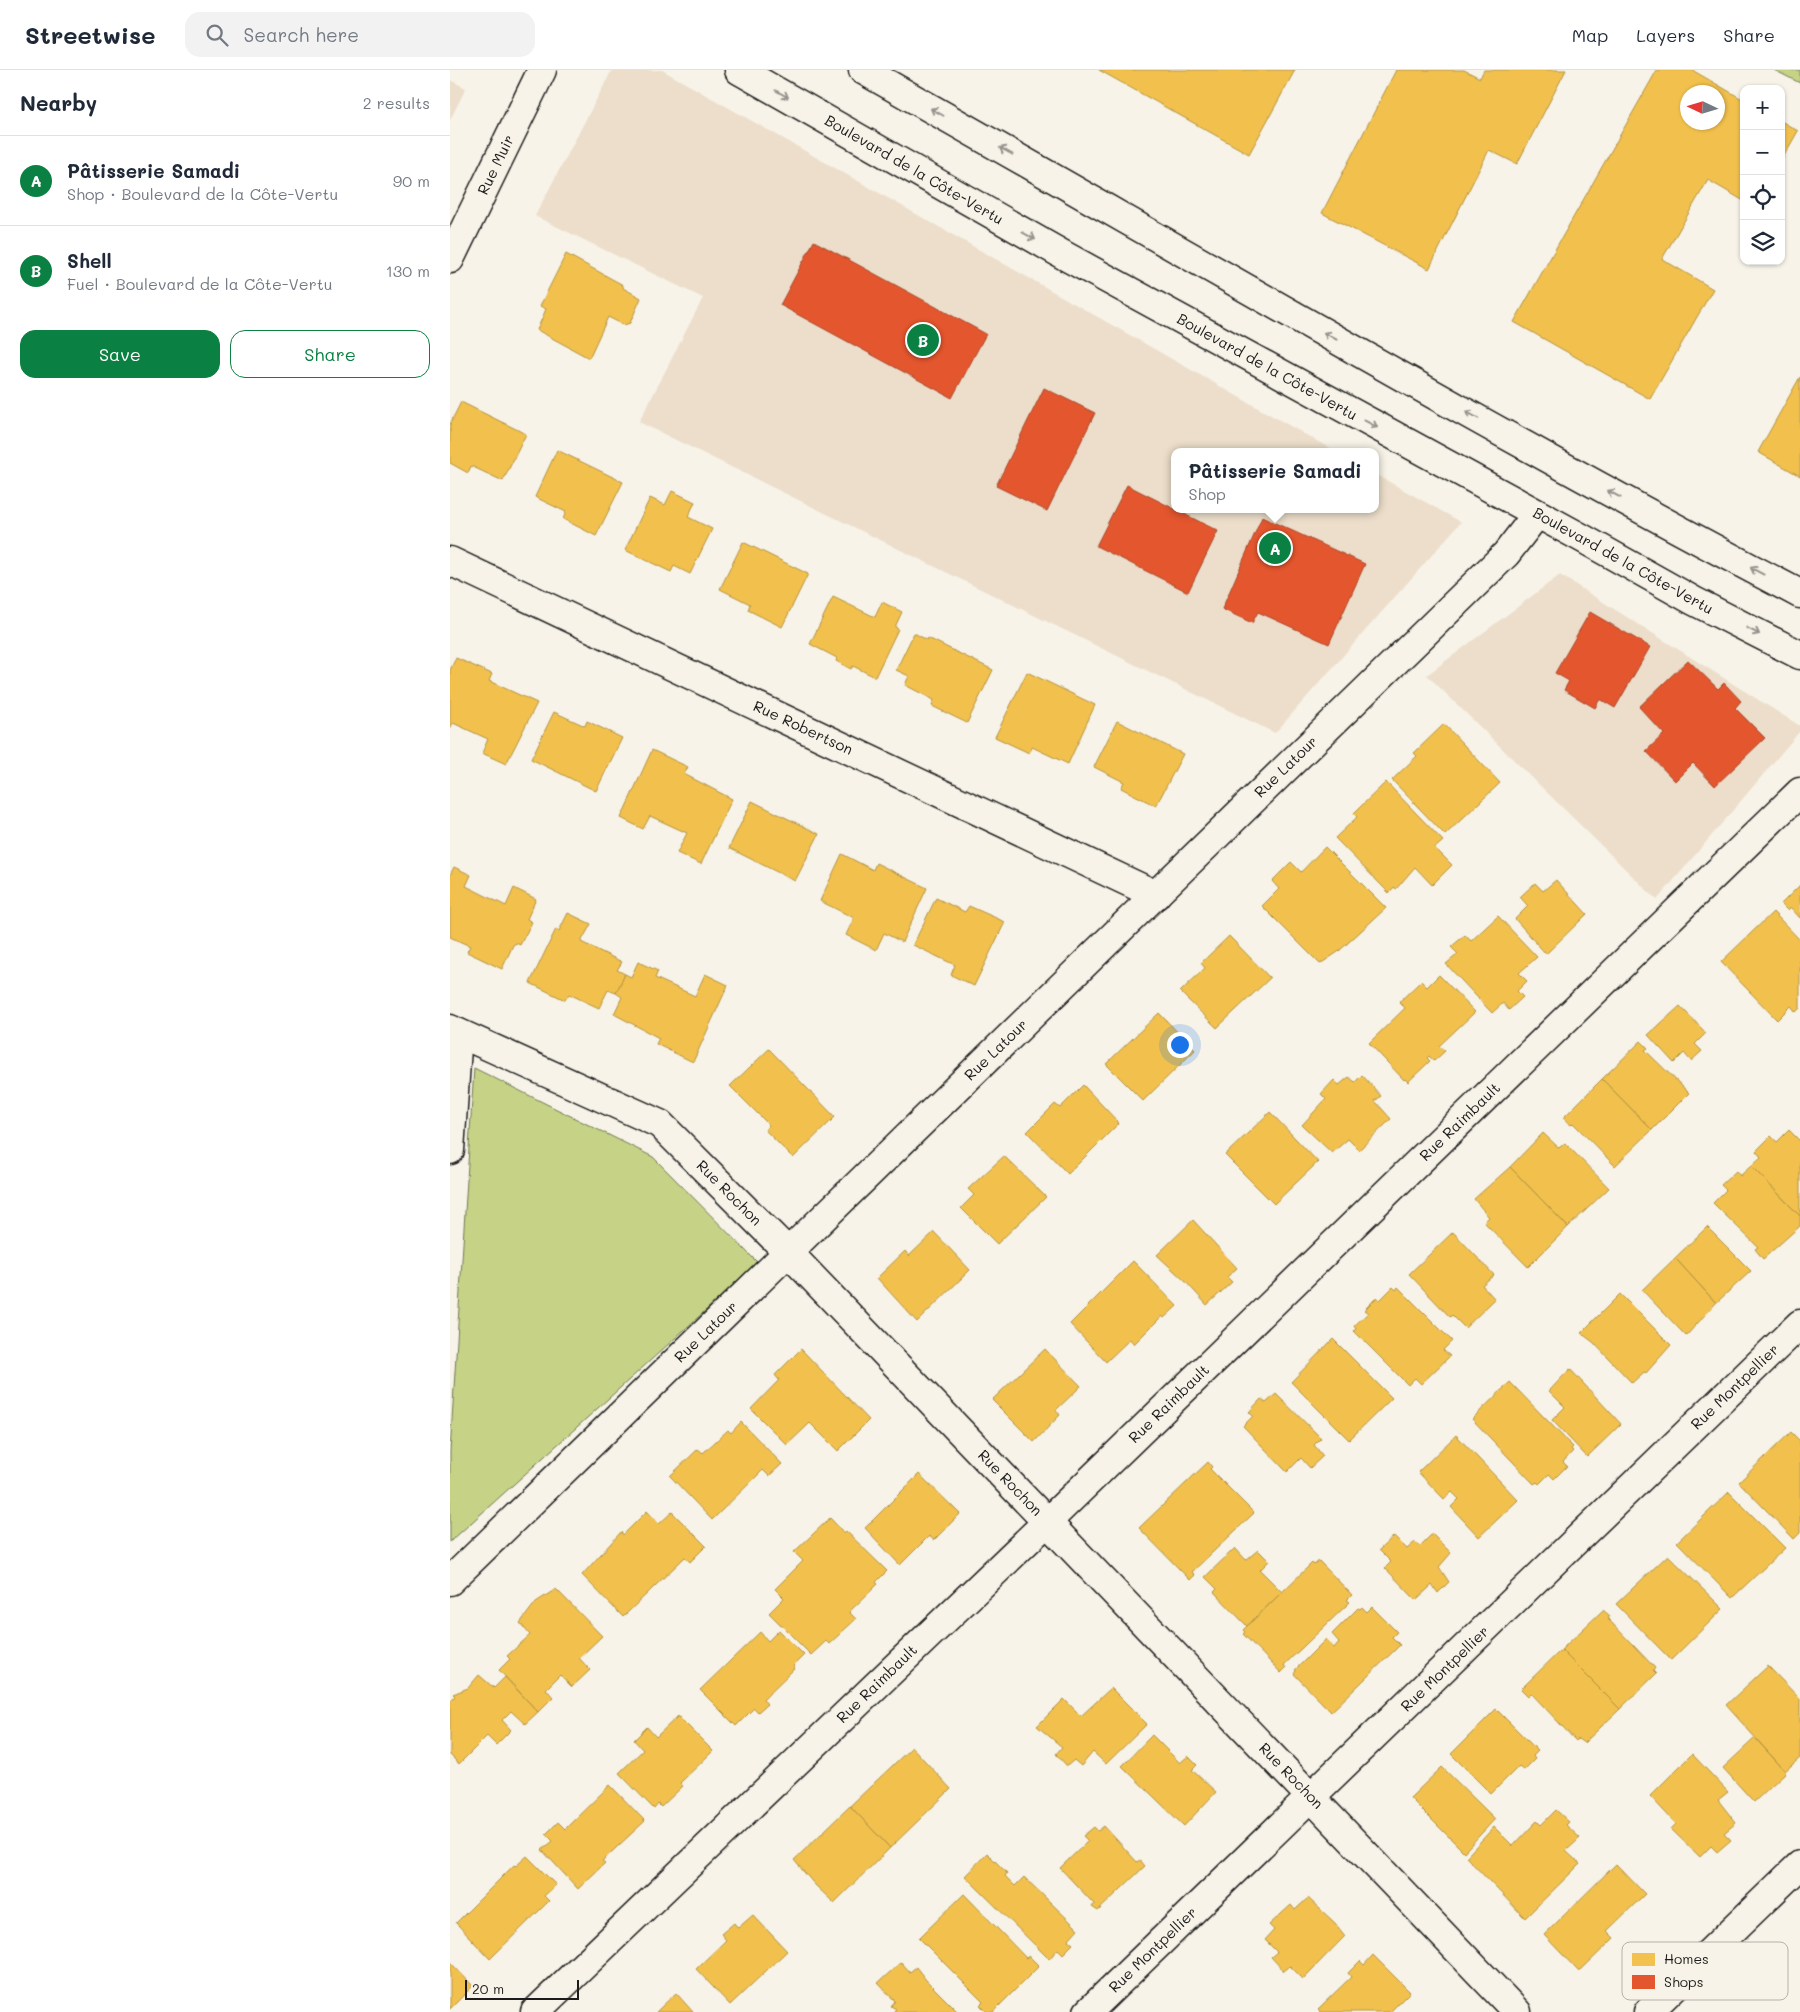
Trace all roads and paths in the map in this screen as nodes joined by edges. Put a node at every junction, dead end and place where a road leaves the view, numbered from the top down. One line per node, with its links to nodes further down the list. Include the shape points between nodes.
1 (542, 70): 4 (street, Rue Muir)
2 (739, 70): 5 (street, Boulevard de la Côte-Vertu, one-way to 5, via 1059,253)
3 (863, 70): 7 (street, one-way to 3, via 1516,441)
4 (450, 259)
5 (1537, 514): 8 (street, Boulevard de la Côte-Vertu, one-way to 8); 10 (street, Rue Latour, via 1506,554)
6 (450, 561): 10 (street, Rue Robertson)
7 (1800, 594)
8 (1800, 655)
9 (1800, 792): 15 (street, Rue Raimbault)
10 (1156, 895): 13 (street, Rue Latour)
11 (454, 1031): 12 (street); 13 (street, Rue Rochon, via 660,1124)
12 (450, 1150)
13 (789, 1252): 15 (street, Rue Rochon); 16 (street, Rue Latour)
14 (1800, 1324): 17 (street, Rue Montpellier)
15 (1047, 1522): 17 (street, Rue Rochon); 21 (street, Rue Raimbault)
16 (450, 1581)
17 (1312, 1798): 22 (street, Rue Montpellier); 23 (street, Rue Rochon)
18 (1800, 1865): 19 (street)
19 (1720, 1942)
20 (1660, 2000): 24 (street)
21 (535, 2012)
22 (1088, 2012)
23 (1517, 2012)
24 (1648, 2012)

